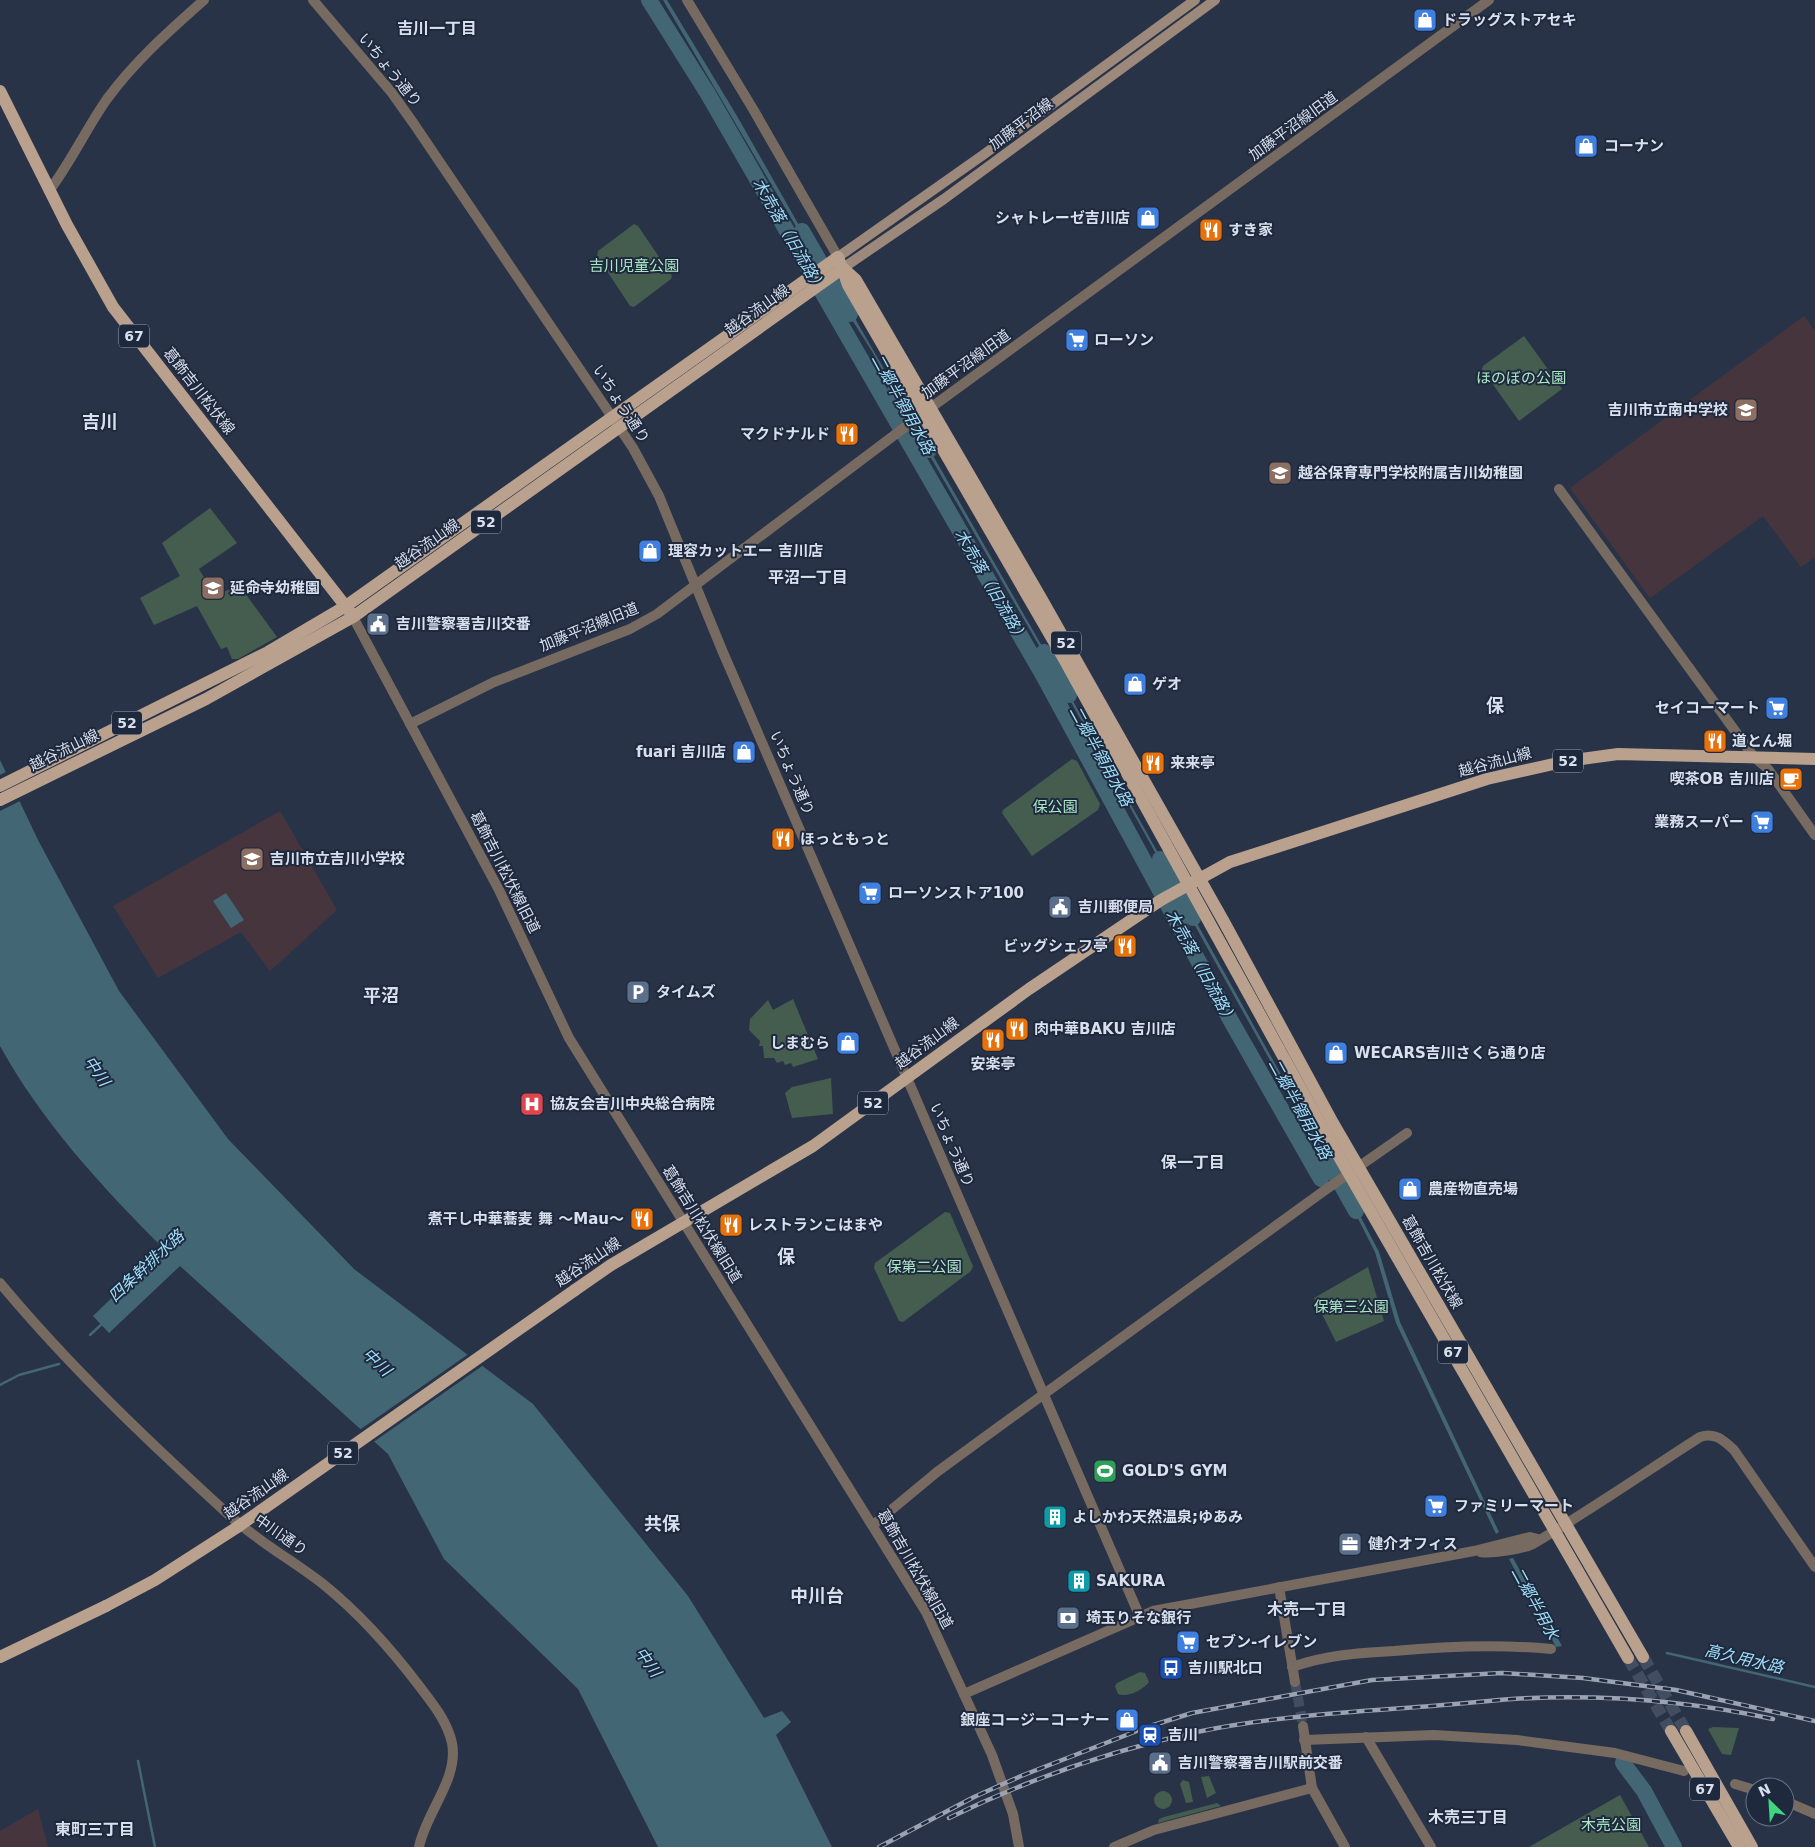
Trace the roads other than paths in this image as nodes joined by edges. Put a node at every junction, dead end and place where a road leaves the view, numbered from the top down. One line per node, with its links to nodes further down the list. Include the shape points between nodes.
1 (204, 0): 8 (street, via 123,77)
2 (313, 0): 11 (street, いちょう通り, via 405,110)
3 (687, 0): 9 (street, via 753,109)
4 (1195, 0): 9 (main road, 加藤平沼線, via 983,155)
5 (1215, 0): 9 (main road, 加藤平沼線, via 944,200)
6 (1490, 0): 10 (street, 加藤平沼線旧道)
7 (0, 91): 8 (main road, 葛飾吉川松伏線 / 67)
8 (50, 191): 15 (main road, 葛飾吉川松伏線 / 67, via 113,307)
9 (838, 267): 10 (main road, 52, via 856,280); 11 (main road, 越谷流山線 / 52); 12 (main road, 越谷流山線 / 52, via 815,288)
10 (922, 414): 14 (street, 加藤平沼線旧道); 23 (main road, 52, via 1006,538)
11 (613, 416): 12 (street, いちょう通り); 15 (main road, 越谷流山線 / 52)
12 (620, 428): 14 (street, いちょう通り, via 659,496); 15 (main road, 越谷流山線 / 52)
13 (1559, 489): 17 (street)
14 (696, 586): 16 (street, 加藤平沼線旧道, via 640,624 494,682); 24 (street, いちょう通り)
15 (349, 611): 16 (street, 葛飾吉川松伏線旧道); 19 (main road, 越谷流山線 / 52)
16 (410, 724): 27 (street, 葛飾吉川松伏線旧道, via 499,890 569,1038)
17 (1754, 757): 18 (main road, 越谷流山線 / 52); 22 (street, via 1768,769); 23 (main road, 越谷流山線 / 52, via 1618,754 1525,769 1230,862)
18 (1815, 759)
19 (26, 780): 20 (main road, 52); 21 (main road, 越谷流山線 / 52)
20 (0, 786)
21 (0, 800)
22 (1815, 835)
23 (1189, 884): 24 (main road, 越谷流山線 / 52, via 1029,988); 26 (main road, 葛飾吉川松伏線 / 67)
24 (907, 1078): 27 (main road, 越谷流山線 / 52, via 813,1146); 29 (street, いちょう通り)
25 (1407, 1133): 26 (street)
26 (1346, 1176): 29 (street); 31 (main road, 葛飾吉川松伏線 / 67); 32 (main road, 葛飾吉川松伏線 / 67)
27 (684, 1224): 30 (street, 葛飾吉川松伏線旧道); 37 (main road, 越谷流山線 / 52, bridge, via 611,1265 236,1528 155,1580)
28 (0, 1282): 54 (street, 中川通り, via 41,1330 122,1413 228,1515 335,1594 404,1666 446,1724 452,1744 450,1771 428,1818)
29 (1043, 1394): 30 (street, via 937,1472); 35 (street, いちょう通り)
30 (873, 1525): 42 (street, 葛飾吉川松伏線旧道, via 926,1612)
31 (1567, 1525): 32 (street); 33 (street, via 1708,1434 1718,1436 1734,1450); 38 (main road, 葛飾吉川松伏線 / 67)
32 (1555, 1532): 34 (street, via 1532,1544 1496,1552 1474,1551); 39 (main road, 葛飾吉川松伏線 / 67)
33 (1815, 1567)
34 (1279, 1587): 35 (street, via 1158,1610); 40 (street)
35 (1140, 1617): 42 (street)
36 (1551, 1650): 40 (street, via 1520,1646 1435,1647 1334,1655)
37 (0, 1657)
38 (1644, 1657)
39 (1628, 1658)
40 (1292, 1667): 41 (street)
41 (1295, 1682)
42 (964, 1694): 55 (street, 葛飾吉川松伏線旧道, via 996,1766 1013,1814)
43 (1303, 1726): 47 (street)
44 (1671, 1730): 59 (main road, 67)
45 (1686, 1731): 60 (main road, 67)
46 (1366, 1737): 47 (street); 48 (street, via 1434,1735 1517,1740 1615,1753); 58 (street)
47 (1304, 1740): 51 (street)
48 (1684, 1771)
49 (1735, 1784): 50 (street)
50 (1745, 1787)
51 (1312, 1788): 56 (street, via 1154,1830); 57 (street)
52 (1795, 1806): 53 (street)
53 (1815, 1814)
54 (419, 1847)
55 (1019, 1847)
56 (1114, 1847)
57 (1345, 1847)
58 (1431, 1847)
59 (1740, 1847)
60 (1752, 1847)

